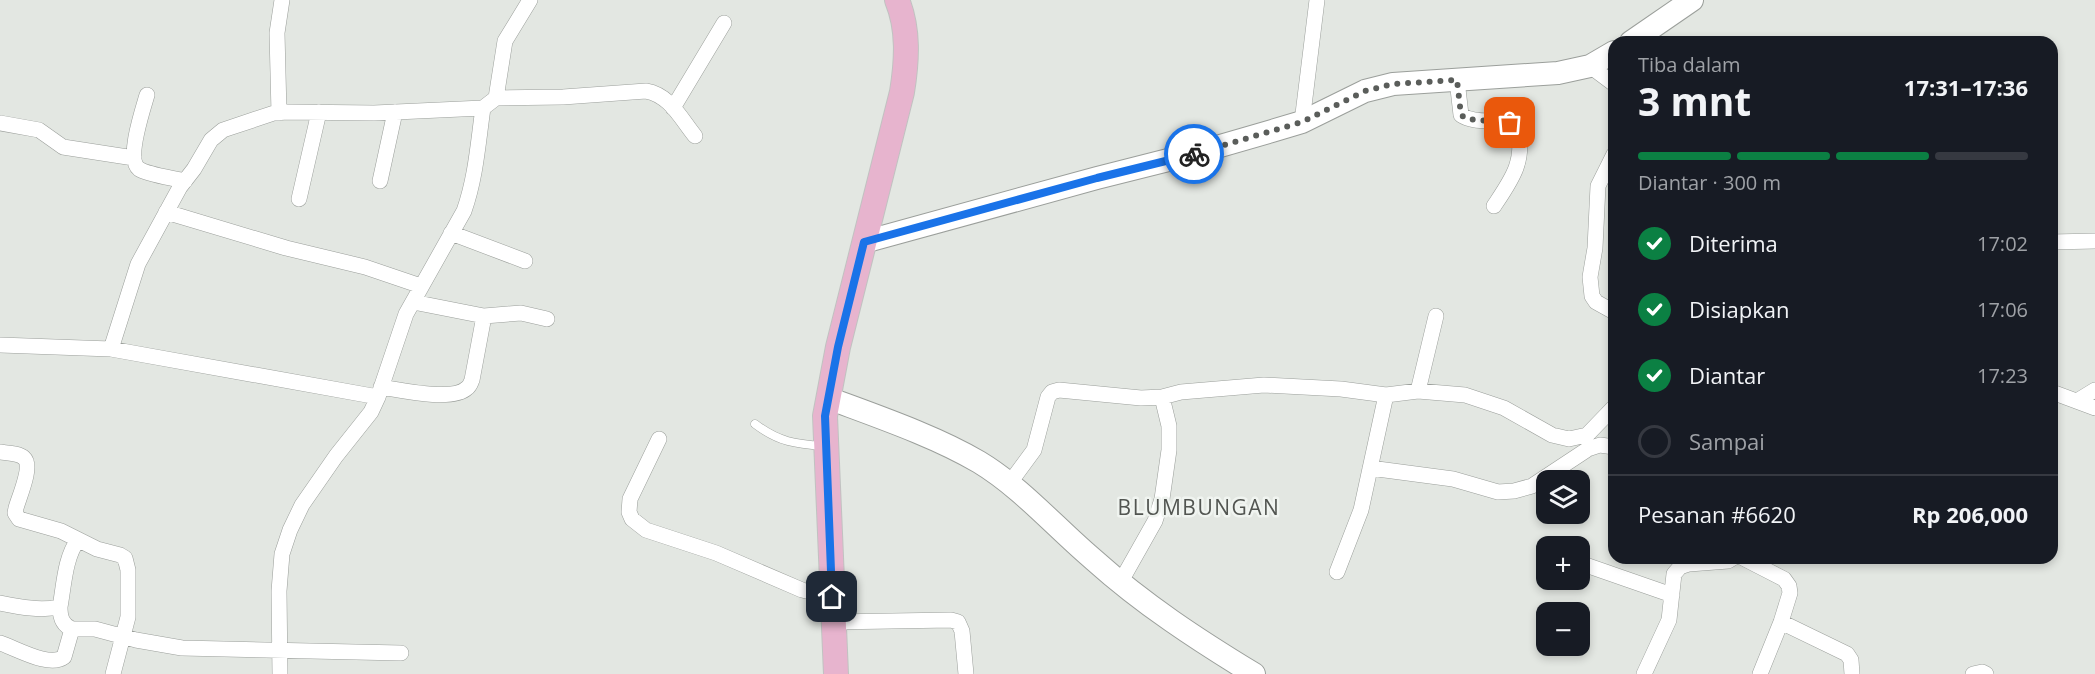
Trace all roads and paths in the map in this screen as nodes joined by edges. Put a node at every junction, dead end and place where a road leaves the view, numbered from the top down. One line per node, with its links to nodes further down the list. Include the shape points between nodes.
1 (282, 0): 18 (street, via 277,33)
2 (530, 0): 13 (street, via 505,41)
3 (897, 0): 31 (main road, via 906,42 906,67)
4 (1317, 0): 19 (street)
5 (1682, 2): 7 (street)
6 (724, 23): 15 (street)
7 (1639, 36)
8 (1608, 56): 9 (street)
9 (1590, 66): 10 (street, via 1558,73); 11 (street)
10 (1457, 80): 19 (street, via 1393,84 1365,91); 27 (street, via 1461,115 1510,123 1518,128 1518,162)
11 (1608, 82)
12 (147, 95): 22 (street)
13 (496, 98): 14 (street); 15 (street, via 646,92 662,96)
14 (483, 108): 17 (street); 29 (street, via 475,175 464,211)
15 (673, 108): 21 (street)
16 (319, 112): 17 (street); 18 (street); 26 (street)
17 (395, 112): 25 (street)
18 (279, 113): 24 (street, via 223,130 211,140)
19 (1302, 122): 31 (street)
20 (0, 123): 22 (street, via 39,130 63,147)
21 (695, 136)
22 (134, 158): 24 (street, via 145,171)
23 (1608, 166): 36 (street, via 1598,186 1590,277 1592,296)
24 (185, 181): 28 (street)
25 (380, 182)
26 (299, 199)
27 (1494, 206)
28 (166, 212): 34 (street); 41 (street, via 138,264)
29 (450, 233): 33 (street); 34 (street)
30 (2095, 241): 32 (street)
31 (864, 242): 48 (main road)
32 (2058, 242)
33 (525, 261)
34 (421, 286): 35 (street)
35 (413, 302): 37 (street); 44 (street)
36 (1608, 309)
37 (484, 316): 39 (street, via 521,313); 44 (street, via 472,380 467,388 442,395)
38 (1436, 316): 43 (street)
39 (547, 319)
40 (0, 345): 41 (street)
41 (111, 349): 44 (street)
42 (2095, 390): 49 (street)
43 (1418, 391): 46 (street); 51 (street, via 1465,395 1504,408 1552,435 1569,439 1587,435)
44 (380, 392): 74 (street, via 364,423 302,505 290,530 282,554)
45 (2058, 394): 49 (street)
46 (1386, 395): 47 (street, via 1264,385); 57 (street)
47 (1162, 397): 58 (street, via 1052,392 1034,450); 64 (street, via 1169,450 1162,499 1155,521)
48 (828, 398): 54 (main road); 58 (street, via 955,450)
49 (2077, 400): 50 (street)
50 (2095, 408)
51 (1608, 413)
52 (755, 423): 54 (lane, via 770,435 793,444)
53 (659, 439): 66 (street, via 630,499 632,519 646,530 717,553 802,590)
54 (825, 446): 66 (main road)
55 (1608, 447): 57 (street, via 1588,449 1532,486 1514,491 1498,492 1453,479)
56 (0, 452): 59 (street, via 21,456 28,466 15,513 19,519)
57 (1370, 468): 63 (street, via 1356,525)
58 (1009, 484): 64 (street)
59 (78, 540): 68 (street, via 72,547); 72 (street, via 125,558 129,596)
60 (1689, 564): 65 (street, via 1674,574)
61 (1755, 564): 70 (street, via 1784,579 1789,586 1789,601)
62 (1590, 566): 65 (street)
63 (1337, 572)
64 (1120, 583): 80 (street)
65 (1672, 595): 81 (street, via 1669,620)
66 (832, 597): 69 (main road)
67 (0, 603): 68 (street, via 33,609)
68 (60, 607): 71 (street, via 63,622)
69 (833, 622): 78 (main road); 79 (street, via 958,622)
70 (1781, 622): 82 (street); 83 (street, via 1847,654)
71 (72, 629): 72 (street); 73 (street, via 61,660 50,661)
72 (124, 635): 74 (street, via 182,648); 76 (street)
73 (0, 644)
74 (278, 650): 75 (street); 77 (street)
75 (400, 653)
76 (113, 674)
77 (280, 674)
78 (836, 674)
79 (966, 674)
80 (1254, 674)
81 (1644, 674)
82 (1760, 674)
83 (1852, 674)
84 (1973, 674): 85 (street)
85 (1986, 674)

